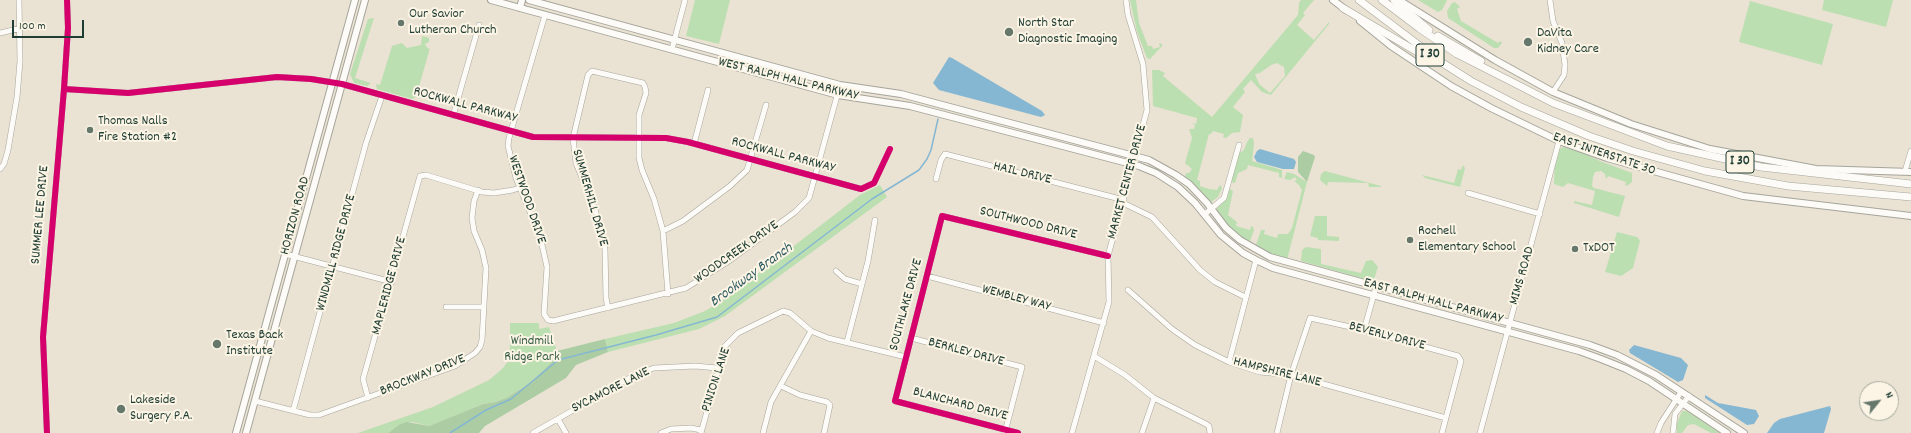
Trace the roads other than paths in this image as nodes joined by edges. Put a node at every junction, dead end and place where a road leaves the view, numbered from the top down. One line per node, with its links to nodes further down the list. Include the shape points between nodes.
1 (19, 0): 20 (street)
2 (67, 0): 27 (street, SUMMER LEE DRIVE)
3 (356, 0): 24 (main road, HORIZON ROAD)
4 (365, 0): 25 (main road, HORIZON ROAD)
5 (491, 0): 16 (main road, WEST RALPH HALL PARKWAY)
6 (522, 0): 16 (main road)
7 (529, 0): 22 (main road, WEST RALPH HALL PARKWAY)
8 (686, 0): 22 (street)
9 (1126, 0): 44 (street, MARKET CENTER DRIVE, via 1129,21 1143,64 1147,110)
10 (1333, 0): 17 (main road, EAST INTERSTATE 30)
11 (1359, 0): 32 (highway, I 30, via 1441,62)
12 (1382, 0): 34 (highway, I 30, via 1457,54 1546,100)
13 (1394, 0): 34 (highway, via 1432,32 1517,82)
14 (1399, 0): 29 (main road)
15 (1550, 0): 29 (street, via 1553,21 1562,43 1565,65 1564,75)
16 (520, 8): 18 (main road, WEST RALPH HALL PARKWAY)
17 (1344, 8): 32 (highway, via 1466,81); 39 (main road, EAST INTERSTATE 30, via 1391,46 1451,86)
18 (544, 14): 23 (main road, WEST RALPH HALL PARKWAY); 36 (street, WESTWOOD DRIVE)
19 (479, 26): 35 (street)
20 (21, 28): 21 (street); 47 (street, via 17,97 8,150)
21 (0, 33)
22 (675, 40): 23 (street); 26 (main road, WEST RALPH HALL PARKWAY)
23 (672, 49): 30 (main road, WEST RALPH HALL PARKWAY)
24 (333, 82): 25 (street, ROCKWALL PARKWAY); 27 (street, ROCKWALL PARKWAY, via 311,78 277,77 128,93); 66 (main road, HORIZON ROAD)
25 (342, 84): 31 (street, ROCKWALL PARKWAY); 68 (main road, HORIZON ROAD)
26 (840, 85): 30 (street, WOODCREEK DRIVE); 44 (main road, WEST RALPH HALL PARKWAY, via 901,94)
27 (64, 89): 112 (street, SUMMER LEE DRIVE, via 43,337)
28 (708, 90): 40 (street)
29 (1553, 92): 48 (main road, via 1631,124 1710,149 1816,169)
30 (838, 95): 46 (main road, WEST RALPH HALL PARKWAY, via 910,106); 49 (street, WOODCREEK DRIVE)
31 (382, 96): 35 (street, ROCKWALL PARKWAY); 70 (street, WINDMILL RIDGE DRIVE, via 366,144)
32 (1508, 101): 55 (highway, I 30, via 1588,136 1632,152 1683,166 1788,186)
33 (766, 105): 45 (street)
34 (1576, 112): 51 (highway, I 30, via 1667,146 1761,167)
35 (453, 116): 36 (street, ROCKWALL PARKWAY)
36 (511, 131): 37 (street, ROCKWALL PARKWAY, via 533,137); 52 (street, WESTWOOD DRIVE, via 508,146 516,178)
37 (573, 138): 38 (street, ROCKWALL PARKWAY); 38 (street, SUMMERHILL DRIVE, via 588,75 596,71 643,83 646,93 640,115); 83 (street, SUMMERHILL DRIVE, via 576,163 595,209 605,249)
38 (639, 138): 40 (street, ROCKWALL PARKWAY, via 666,138); 65 (street, via 642,170)
39 (1559, 141): 61 (street, MIMS ROAD); 63 (main road, EAST INTERSTATE 30, via 1613,160 1743,196)
40 (694, 144): 45 (street, ROCKWALL PARKWAY)
41 (1239, 145): 59 (street, via 1224,198)
42 (890, 150): 49 (street, ROCKWALL PARKWAY, via 874,183 867,187 857,188)
43 (1911, 151): 48 (street)
44 (1135, 156): 46 (street, MARKET CENTER DRIVE); 59 (main road, EAST RALPH HALL PARKWAY, via 1149,160 1176,175 1195,189)
45 (751, 160): 49 (street, ROCKWALL PARKWAY); 65 (street, via 747,170 730,186 683,221)
46 (1132, 165): 57 (street, MARKET CENTER DRIVE); 60 (main road, EAST RALPH HALL PARKWAY, via 1156,173 1178,186)
47 (0, 169)
48 (1908, 172)
49 (816, 177): 77 (street, WOODCREEK DRIVE, via 809,198 795,212 702,280)
50 (936, 179): 57 (street, HAIL DRIVE, via 945,154)
51 (1911, 184)
52 (521, 187): 53 (street, via 494,193); 85 (street, WESTWOOD DRIVE, via 540,236 547,267)
53 (478, 190): 73 (street, MAPLERIDGE DRIVE, via 420,176); 81 (street, BROCKWAY DRIVE, via 472,218 486,268)
54 (1468, 192): 61 (street)
55 (1855, 192): 56 (highway, I 30); 58 (highway)
56 (1911, 197)
57 (1124, 202): 67 (street, MARKET CENTER DRIVE); 79 (street, via 1152,217 1200,270 1215,282)
58 (1911, 202)
59 (1212, 209): 60 (street); 75 (main road, EAST RALPH HALL PARKWAY, via 1226,228 1240,240 1270,258)
60 (1204, 214): 69 (main road, EAST RALPH HALL PARKWAY, via 1231,244)
61 (1540, 214): 87 (street, MIMS ROAD)
62 (942, 216): 67 (street, SOUTHWOOD DRIVE); 72 (street, SOUTHLAKE DRIVE)
63 (1911, 216)
64 (874, 220): 74 (street)
65 (663, 231): 77 (street)
66 (285, 254): 68 (street); 82 (main road, HORIZON ROAD)
67 (1108, 256): 86 (street, MARKET CENTER DRIVE, via 1110,292)
68 (295, 257): 70 (street); 84 (main road, HORIZON ROAD)
69 (1256, 260): 78 (main road, EAST RALPH HALL PARKWAY, via 1274,268); 79 (street)
70 (333, 266): 73 (street); 107 (street, WINDMILL RIDGE DRIVE)
71 (836, 271): 74 (street, via 845,279)
72 (927, 276): 86 (street, WEMBLEY WAY); 91 (street, SOUTHLAKE DRIVE)
73 (392, 282): 101 (street, MAPLERIDGE DRIVE, via 363,379)
74 (862, 284): 92 (street)
75 (1376, 287): 78 (street); 87 (main road, EAST RALPH HALL PARKWAY)
76 (1128, 290): 95 (street, HAMPSHIRE LANE, via 1172,329 1195,345)
77 (668, 294): 83 (street, WOODCREEK DRIVE)
78 (1374, 296): 88 (street); 90 (main road, EAST RALPH HALL PARKWAY)
79 (1245, 297): 95 (street)
80 (446, 307): 81 (street)
81 (484, 307): 101 (street, BROCKWAY DRIVE, via 482,340 475,353 455,366)
82 (270, 308): 84 (main road); 113 (main road, HORIZON ROAD)
83 (608, 308): 85 (street, WOODCREEK DRIVE, via 561,320 553,321)
84 (280, 312): 105 (main road, HORIZON ROAD)
85 (545, 317)
86 (1104, 323): 93 (street, MARKET CENTER DRIVE)
87 (1510, 324): 90 (street, MIMS ROAD); 99 (main road, EAST RALPH HALL PARKWAY, via 1590,345 1617,355 1656,374)
88 (1364, 330): 97 (street, BEVERLY DRIVE, via 1310,318); 108 (street, BEVERLY DRIVE, via 1458,356 1461,360)
89 (811, 331): 92 (street); 96 (street, PINION LANE, via 790,313 783,312 738,333 725,346); 98 (street)
90 (1508, 332): 103 (main road, EAST RALPH HALL PARKWAY, via 1579,351 1626,369); 126 (street, MIMS ROAD)
91 (911, 338): 94 (street, SOUTHLAKE DRIVE); 110 (street, BERKLEY DRIVE, via 1022,367)
92 (847, 342): 94 (street)
93 (1094, 356): 102 (street, via 1125,375); 121 (street, MARKET CENTER DRIVE)
94 (906, 357): 104 (street, SOUTHLAKE DRIVE)
95 (1229, 362): 97 (street, HAMPSHIRE LANE, via 1260,372)
96 (717, 368): 109 (street, SYCAMORE LANE, via 654,368 633,376); 111 (street, PINION LANE)
97 (1291, 375): 108 (street, HAMPSHIRE LANE); 124 (street)
98 (781, 386): 118 (street, via 771,402); 119 (street, via 830,405)
99 (1681, 392): 100 (main road, EAST RALPH HALL PARKWAY); 103 (street)
100 (1689, 396): 106 (street); 130 (main road, EAST RALPH HALL PARKWAY)
101 (368, 398): 107 (street, BROCKWAY DRIVE, via 319,415)
102 (1154, 398): 122 (street); 123 (street, via 1209,426)
103 (1675, 399): 106 (main road, EAST RALPH HALL PARKWAY); 127 (street)
104 (895, 400): 110 (street, BLANCHARD DRIVE)
105 (255, 401): 107 (street, BROCKWAY DRIVE); 114 (main road, HORIZON ROAD)
106 (1683, 404): 128 (street, via 1675,414); 129 (main road, EAST RALPH HALL PARKWAY)
107 (293, 411)
108 (1446, 418): 125 (street)
109 (558, 419): 115 (street, SYCAMORE LANE); 116 (street)
110 (1005, 431): 120 (street, BLANCHARD DRIVE)
111 (701, 432): 117 (street, via 691,428 672,429)
112 (47, 433)
113 (236, 433)
114 (246, 433)
115 (533, 433)
116 (566, 433)
117 (661, 433)
118 (763, 433)
119 (824, 433)
120 (1018, 433)
121 (1072, 433)
122 (1142, 433)
123 (1210, 433)
124 (1277, 433)
125 (1442, 433)
126 (1480, 433)
127 (1657, 433)
128 (1673, 433)
129 (1727, 433)
130 (1744, 433)

